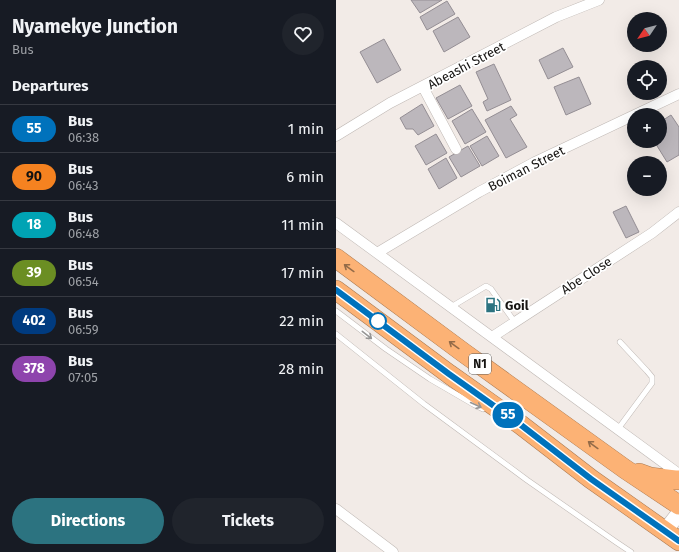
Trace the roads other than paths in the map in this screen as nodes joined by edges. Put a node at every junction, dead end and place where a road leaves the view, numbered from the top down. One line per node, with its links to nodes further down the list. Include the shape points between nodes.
1 (599, 0): 2 (street, Abeashi Street, via 556,17)
2 (423, 87): 4 (street, Abeashi Street, via 390,103); 5 (street)
3 (679, 94): 8 (street, Boiman Street, via 535,162)
4 (336, 136)
5 (456, 149)
6 (679, 212): 13 (street, Abe Close, via 652,233)
7 (336, 223): 8 (street)
8 (377, 252): 11 (street)
9 (336, 258): 21 (highway, N1, one-way to 9)
10 (336, 290): 19 (highway, N1)
11 (451, 307): 13 (lane, via 486,286 491,289); 15 (street)
12 (336, 311): 17 (lane, one-way to 17, via 430,379)
13 (514, 321): 15 (street, Abe Close)
14 (336, 334): 29 (lane, via 424,404)
15 (492, 337): 20 (street)
16 (620, 342): 20 (lane, via 647,370 652,377 652,383)
17 (487, 410)
18 (494, 413): 19 (lane)
19 (521, 425): 27 (highway, N1, via 591,479)
20 (618, 429): 22 (street)
21 (625, 469): 23 (highway, via 650,477); 24 (highway, N1)
22 (679, 474)
23 (679, 480)
24 (679, 505)
25 (336, 509): 28 (street)
26 (679, 513): 27 (street)
27 (672, 536)
28 (393, 552)
29 (631, 552)

